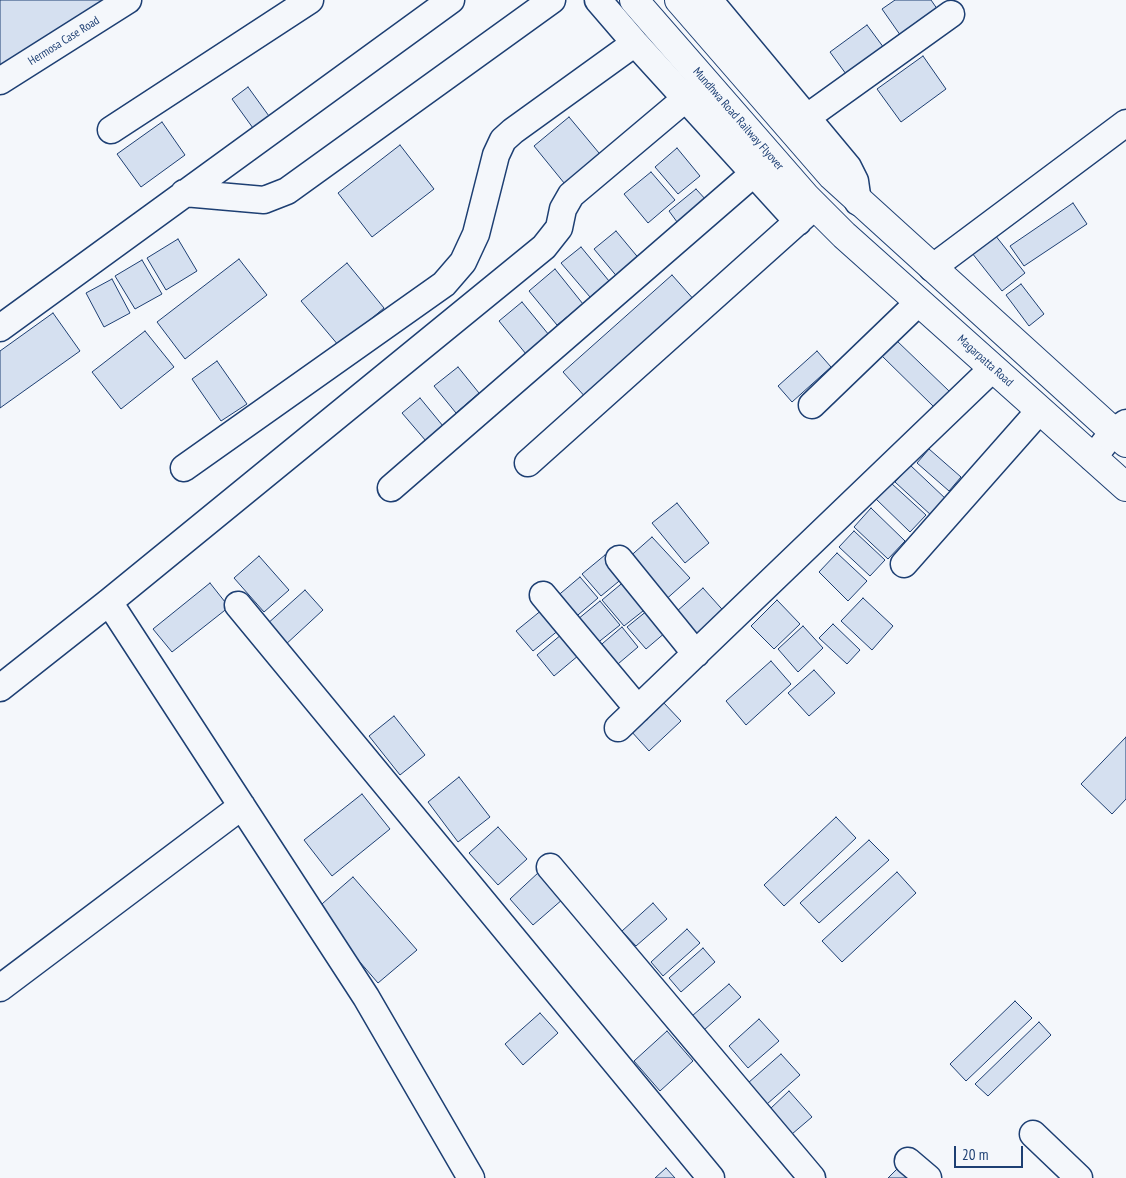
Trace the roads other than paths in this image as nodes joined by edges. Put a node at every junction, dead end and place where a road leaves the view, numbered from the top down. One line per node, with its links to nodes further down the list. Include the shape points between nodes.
1 (128, 0): 11 (street, Hermosa Case Road)
2 (310, 0): 15 (street)
3 (451, 0): 17 (street)
4 (552, 0): 17 (street, via 287,191 264,200)
5 (598, 0): 10 (street)
6 (634, 0): 19 (highway, Mundhwa Road Railway Flyover)
7 (679, 0): 18 (highway)
8 (709, 0): 13 (street)
9 (951, 14): 13 (street)
10 (635, 43): 12 (street); 30 (street, via 503,140 496,155 476,234 463,262 444,284)
11 (0, 81)
12 (685, 99): 16 (street); 36 (street, via 571,195 558,228 544,247)
13 (806, 118): 18 (street, via 848,167 855,181)
14 (1126, 123): 21 (street)
15 (111, 130)
16 (753, 174): 19 (street); 32 (street)
17 (184, 193): 23 (street)
18 (858, 202): 21 (highway)
19 (806, 208): 20 (highway, Mundhwa Road Railway Flyover); 29 (street)
20 (844, 235): 22 (highway, Magarpatta Road)
21 (932, 268): 27 (highway)
22 (919, 302): 24 (highway, Magarpatta Road); 25 (street)
23 (0, 328)
24 (993, 368): 26 (highway, Magarpatta Road); 38 (street)
25 (812, 405)
26 (1040, 410): 28 (highway, Magarpatta Road); 34 (street)
27 (1122, 433): 28 (street)
28 (1093, 458): 31 (highway, Magarpatta Road)
29 (528, 463)
30 (184, 468)
31 (1126, 487)
32 (391, 488)
33 (619, 559): 38 (street)
34 (904, 564)
35 (543, 595): 40 (street)
36 (109, 602): 39 (street); 42 (street)
37 (238, 605): 48 (street)
38 (696, 654): 40 (street)
39 (0, 688)
40 (638, 709): 41 (street)
41 (618, 728)
42 (242, 806): 44 (street); 47 (street, via 366,997)
43 (550, 867): 49 (street)
44 (0, 988)
45 (1033, 1134): 51 (street)
46 (908, 1160): 50 (street)
47 (471, 1178)
48 (711, 1178)
49 (812, 1178)
50 (928, 1178)
51 (1079, 1178)

